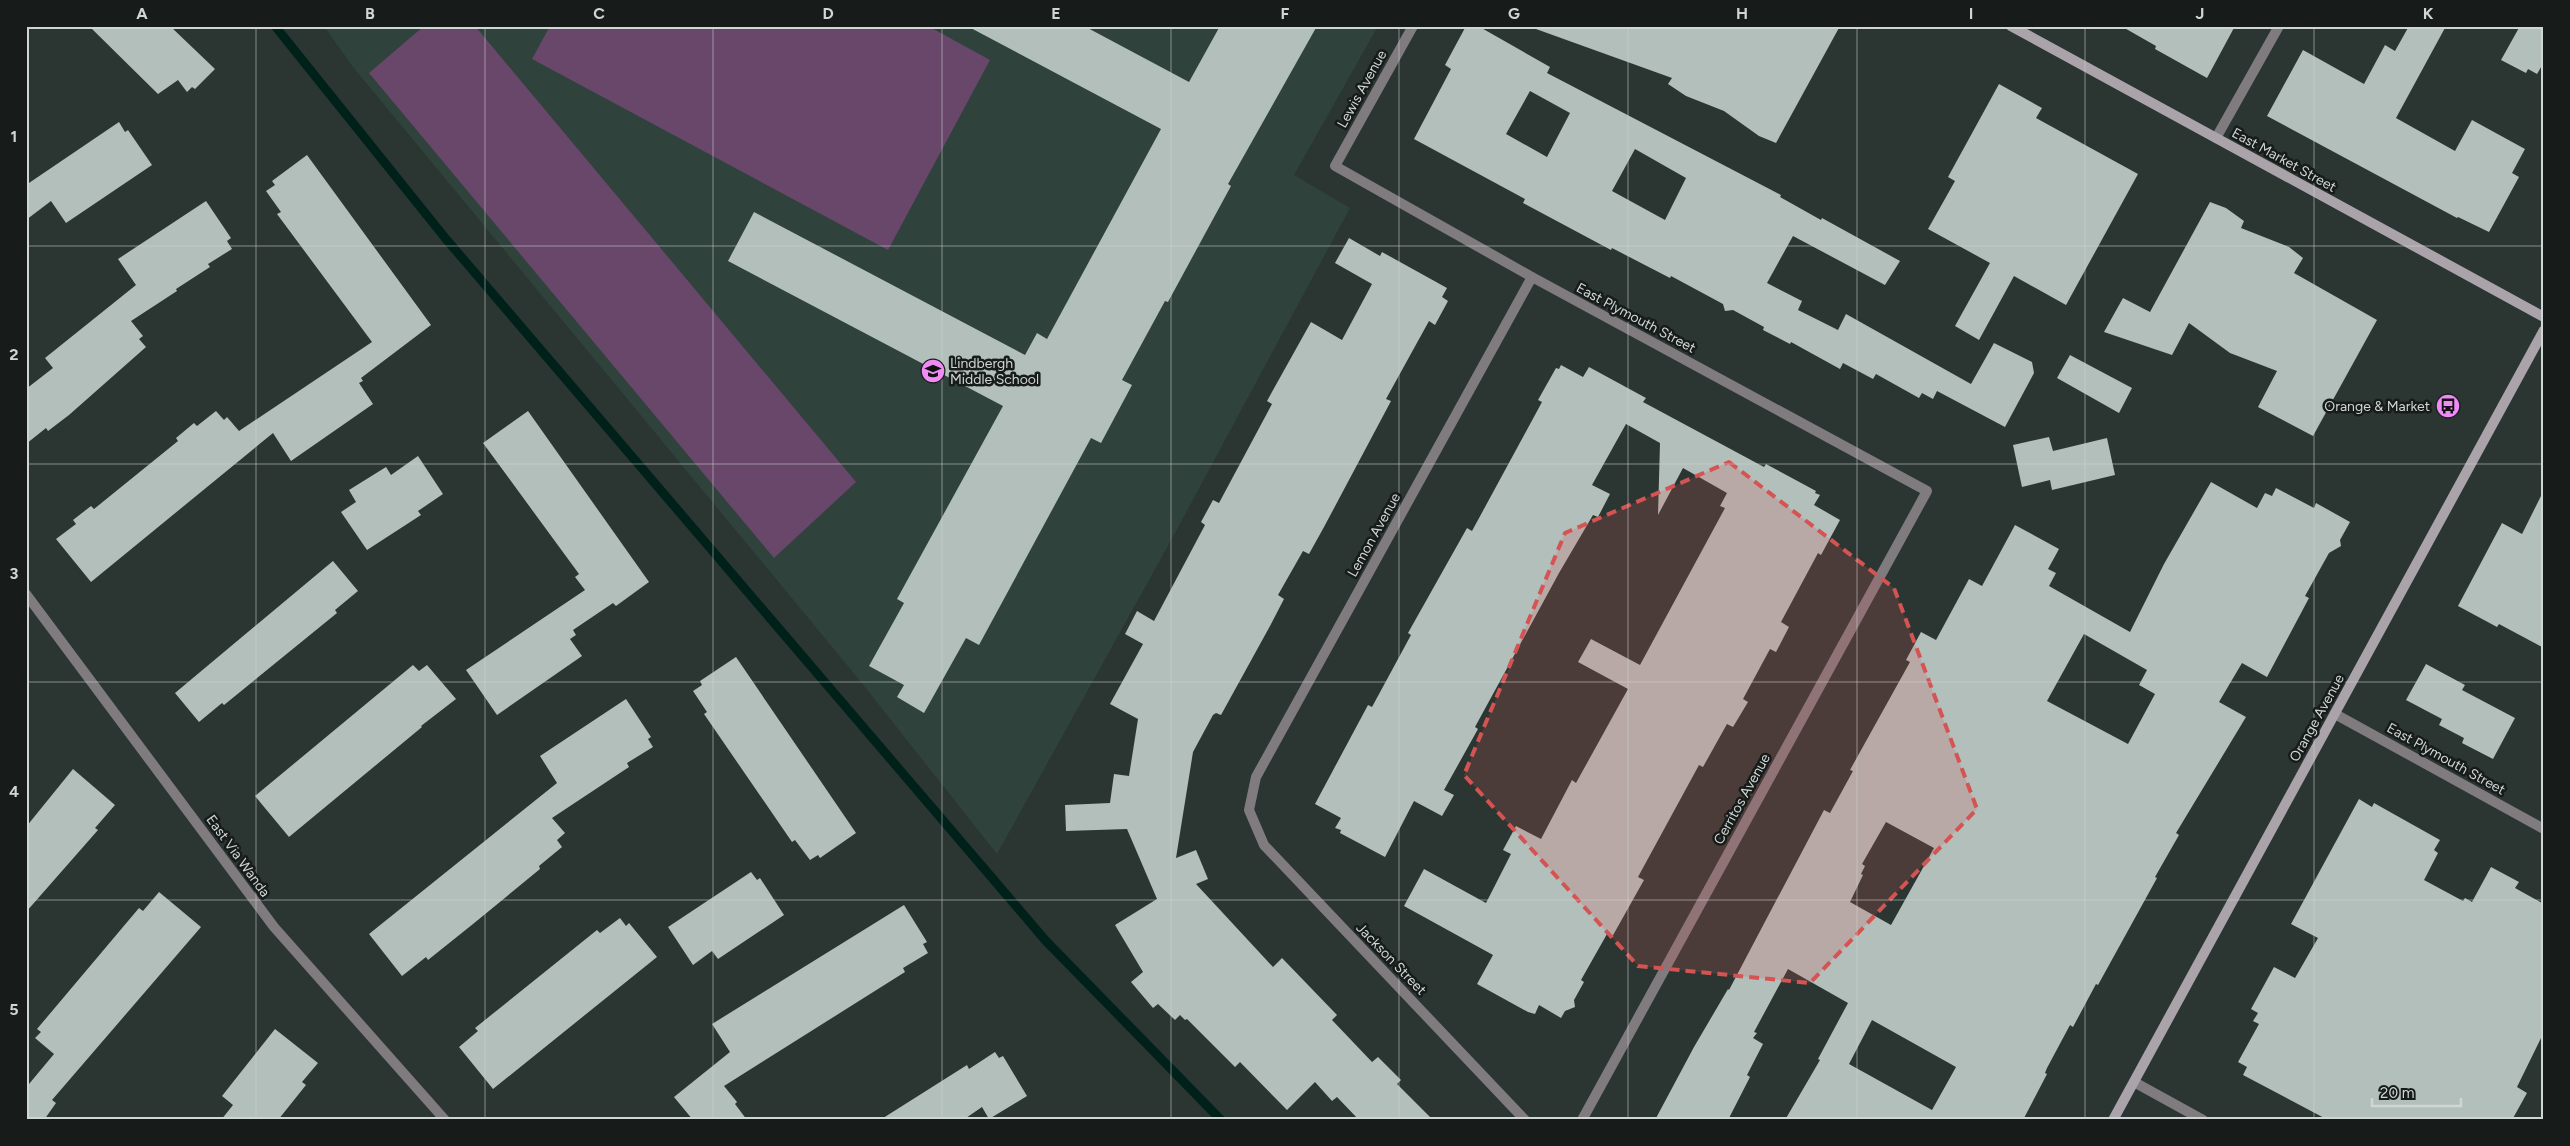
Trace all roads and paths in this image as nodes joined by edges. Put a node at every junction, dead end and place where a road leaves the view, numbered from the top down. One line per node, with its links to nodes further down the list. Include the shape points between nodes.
1 (1413, 26): 5 (street, Lewis Avenue)
2 (2011, 26): 4 (street, East Market Street)
3 (2278, 26): 4 (street)
4 (2216, 138): 7 (street, East Market Street)
5 (1335, 166): 6 (street, East Plymouth Street)
6 (1532, 277): 9 (street, East Plymouth Street); 12 (street, Lemon Avenue, via 1256,777)
7 (2544, 317)
8 (2544, 330): 11 (street, Orange Avenue)
9 (1927, 491): 17 (street, Cerritos Avenue)
10 (26, 594): 15 (street, East Via Wanda, via 274,928)
11 (2335, 714): 13 (street, East Plymouth Street); 14 (street, Orange Avenue)
12 (1249, 810): 16 (street, Jackson Street, via 1264,845)
13 (2544, 828)
14 (2134, 1082): 18 (street, Orange Avenue); 19 (street)
15 (445, 1120)
16 (1525, 1120)
17 (1582, 1120)
18 (2114, 1120)
19 (2203, 1120)

